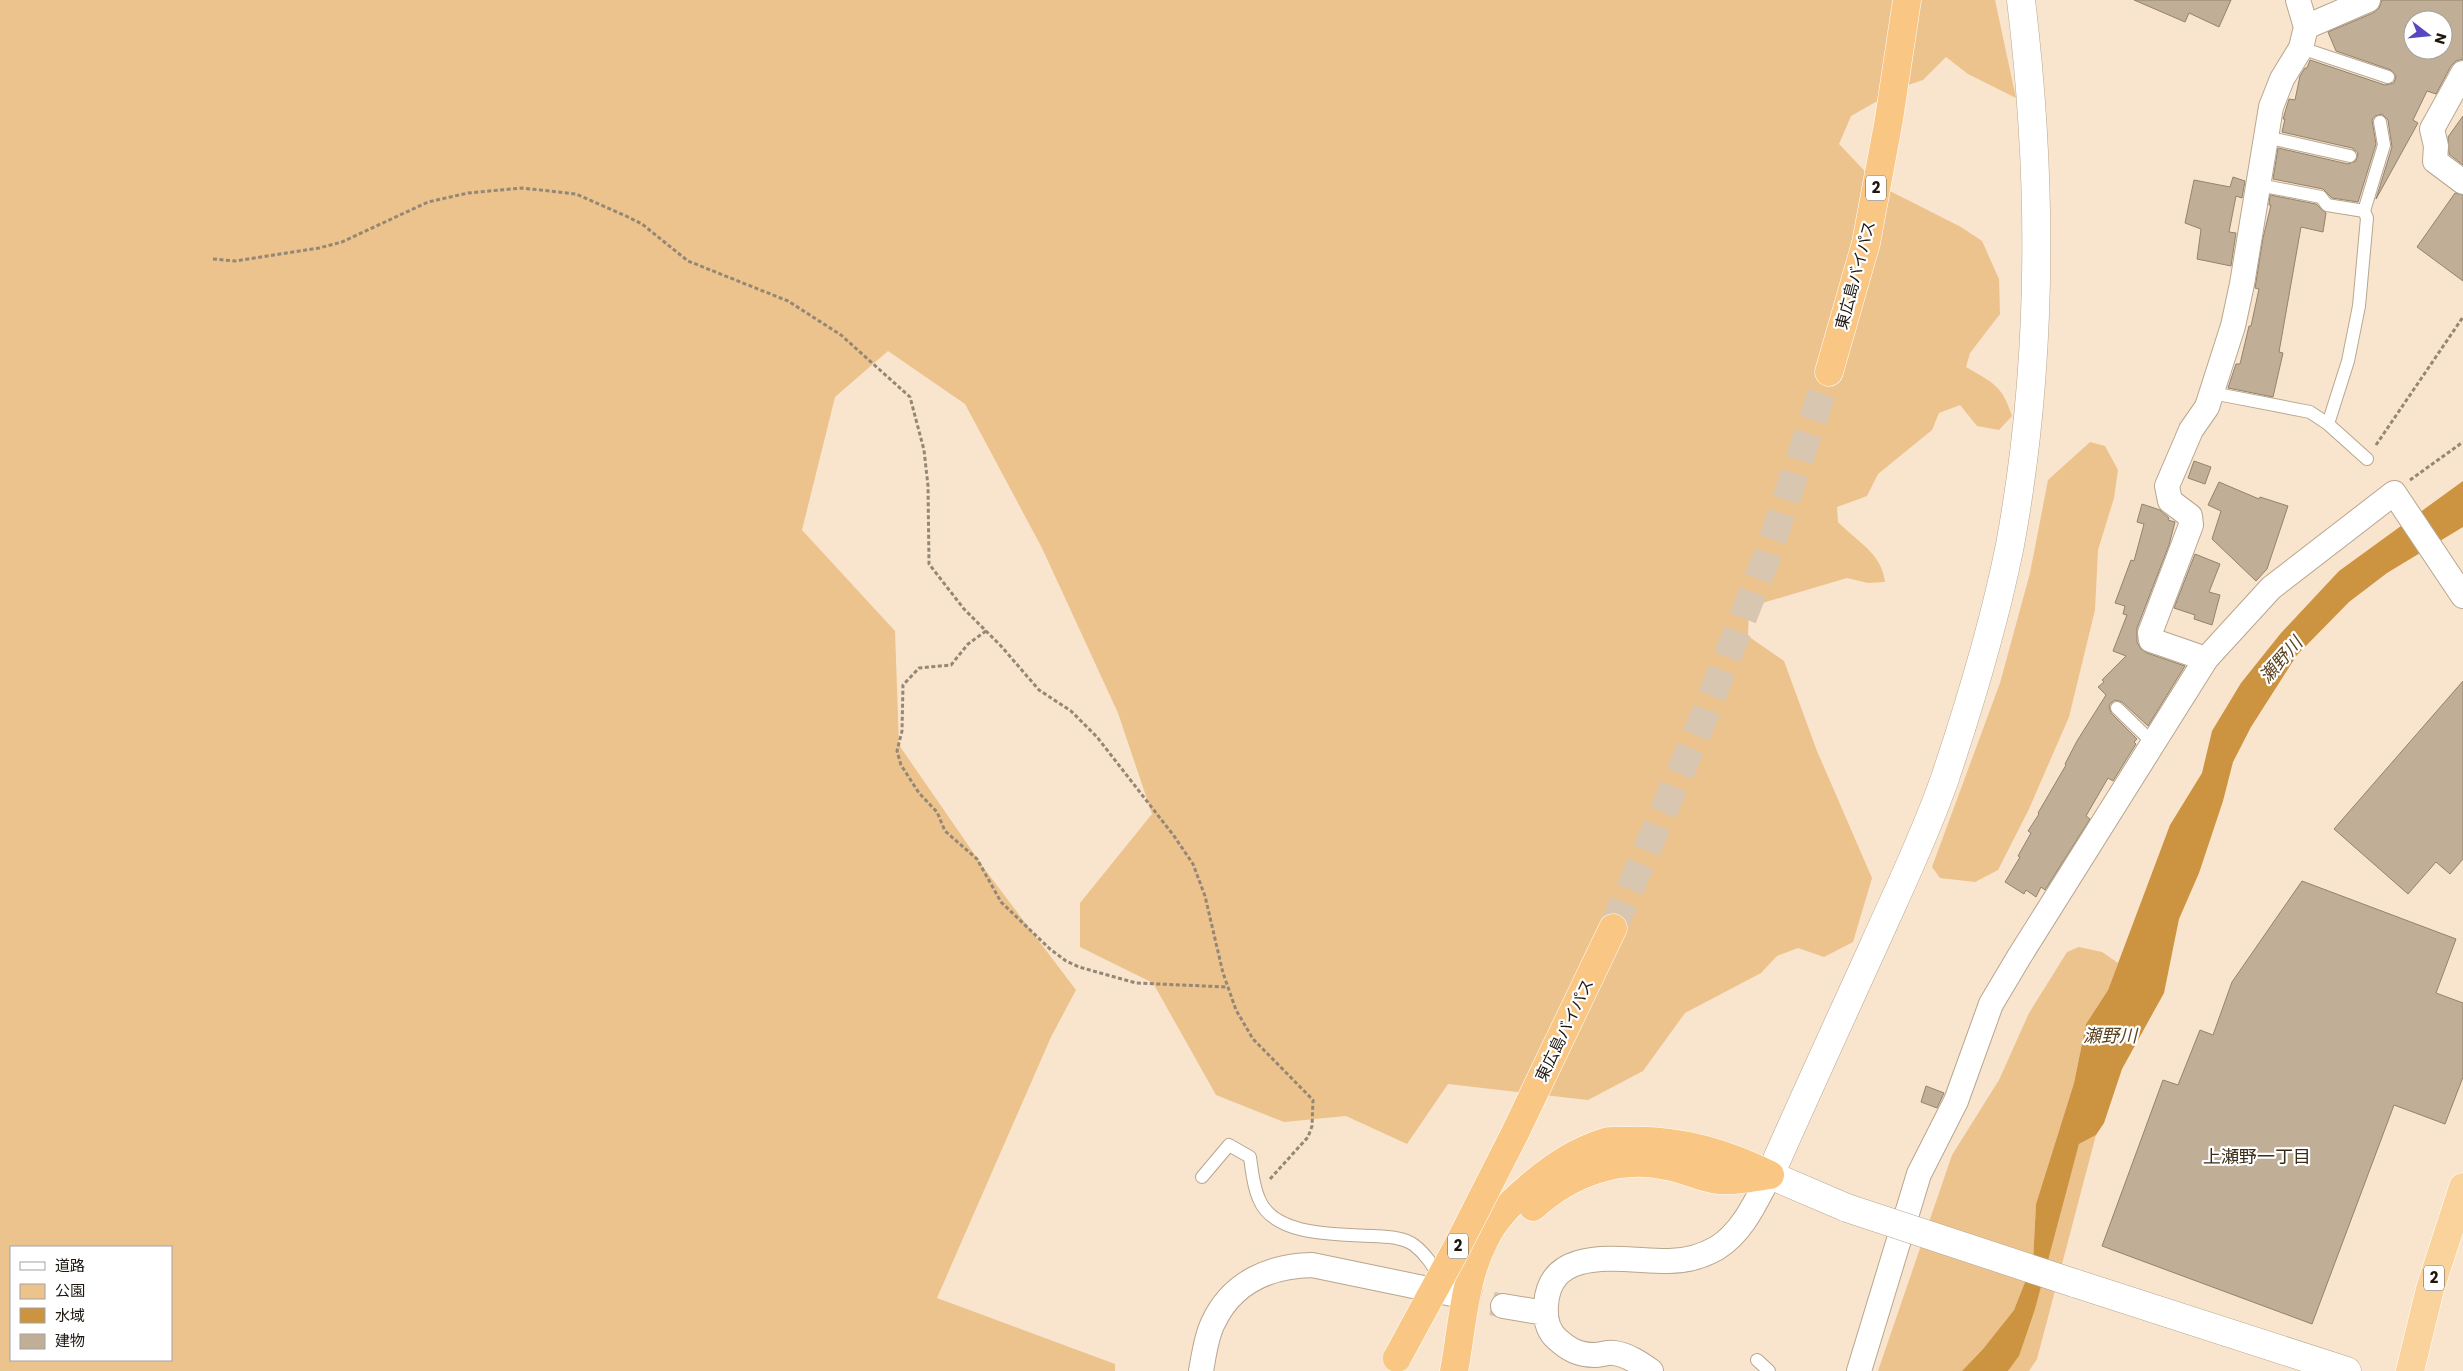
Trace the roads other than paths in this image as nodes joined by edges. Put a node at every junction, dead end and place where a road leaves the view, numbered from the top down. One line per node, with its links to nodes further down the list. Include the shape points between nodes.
1 (1907, 0): 14 (highway, 東広島バイパス / 2, via 1866,243)
2 (2021, 0): 23 (street, via 2035,146 2036,308 2022,471 2009,547 1991,626 1943,784)
3 (2298, 0): 5 (street)
4 (2368, 0): 5 (street)
5 (2304, 38): 7 (lane); 9 (street, via 2282,79)
6 (2463, 73): 11 (street, via 2432,129 2435,161)
7 (2388, 77)
8 (2380, 122): 13 (lane, via 2384,145)
9 (2266, 137): 10 (lane); 12 (street)
10 (2350, 156)
11 (2463, 182)
12 (2259, 185): 13 (lane, via 2321,197 2327,205); 15 (street, via 2235,318)
13 (2364, 211): 16 (lane, via 2367,218 2359,306 2348,362)
14 (1830, 372)
15 (2212, 393): 16 (lane, via 2310,412); 19 (street, via 2207,407 2191,430 2167,486 2170,501 2190,516 2192,525 2150,633 2151,640)
16 (2328, 424): 17 (lane)
17 (2367, 459)
18 (2463, 596): 19 (street, via 2396,496 2271,588)
19 (2206, 659): 21 (street)
20 (2117, 708): 21 (lane)
21 (2153, 744): 36 (street, via 1991,1004 1956,1101 1919,1174)
22 (1613, 928): 30 (highway, 東広島バイパス / 2, bridge, via 1515,1132)
23 (1770, 1175): 28 (street, via 1746,1218 1717,1248 1695,1257 1670,1261 1597,1259 1566,1267 1554,1279 1546,1297); 32 (highway, via 1743,1162 1686,1145 1655,1140 1606,1142 1568,1158 1539,1177 1508,1205 1484,1241 1470,1282); 33 (highway, via 1720,1180 1638,1162 1594,1169 1551,1190 1517,1222 1500,1252 1487,1286); 37 (street, bridge, via 1847,1208)
24 (1202, 1177): 26 (lane, via 1229,1145 1250,1158 1259,1199 1268,1214 1292,1227 1398,1238 1414,1244)
25 (2463, 1188): 38 (highway, 2, via 2430,1289)
26 (1453, 1294): 31 (street, via 1312,1265 1288,1265 1261,1274 1226,1301 1212,1323)
27 (1503, 1306): 28 (street)
28 (1545, 1313): 34 (street, via 1555,1338 1574,1352 1613,1353 1636,1360)
29 (1758, 1360): 35 (lane)
30 (1394, 1364)
31 (1200, 1371)
32 (1454, 1371)
33 (1471, 1371)
34 (1651, 1371)
35 (1769, 1371)
36 (1860, 1371)
37 (2347, 1371)
38 (2410, 1371)

